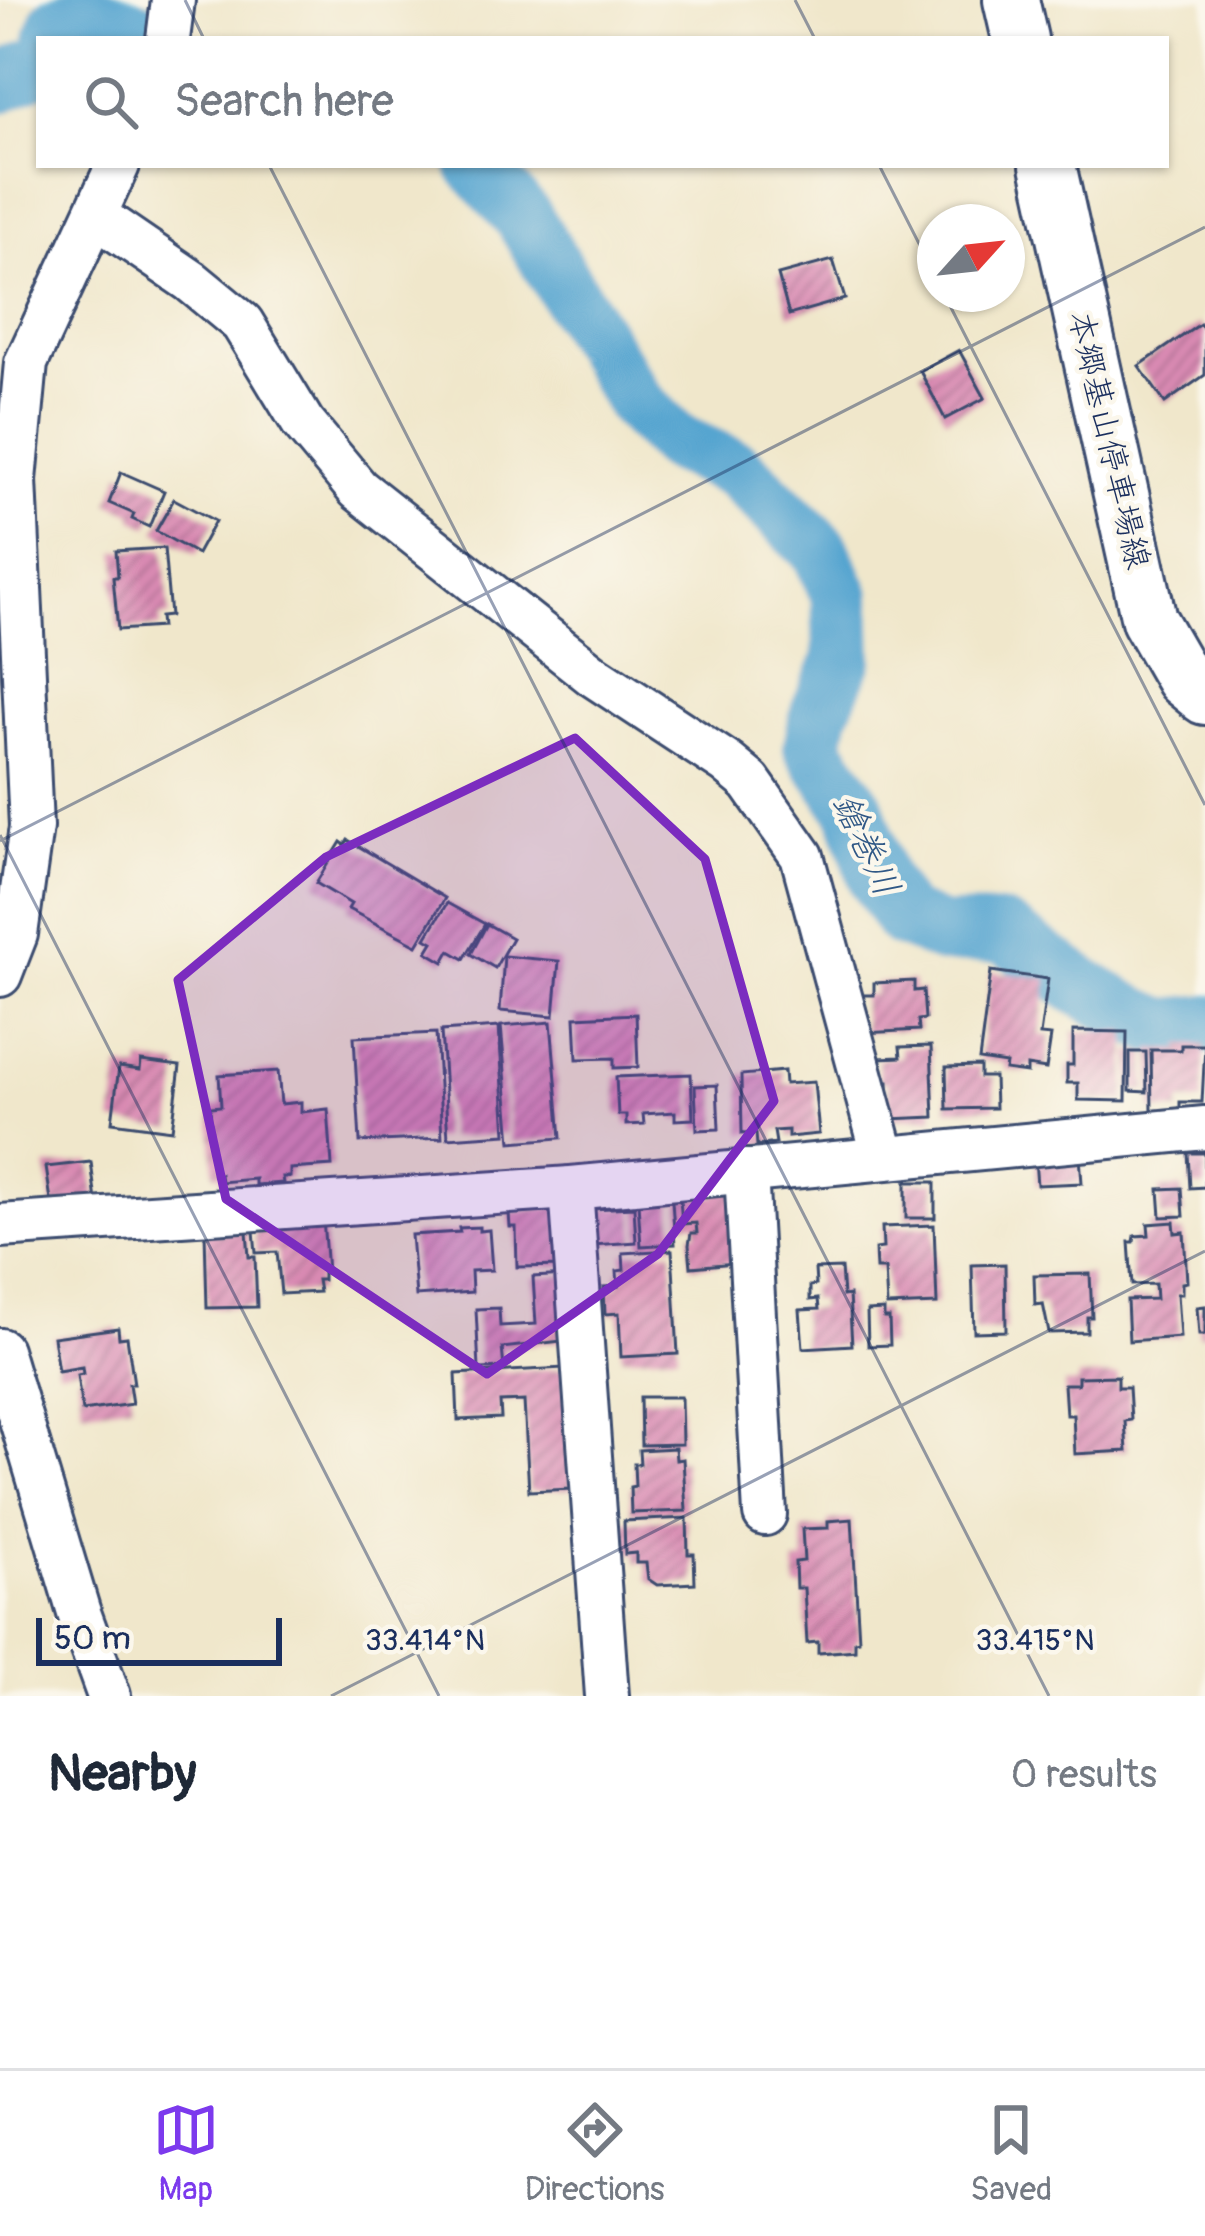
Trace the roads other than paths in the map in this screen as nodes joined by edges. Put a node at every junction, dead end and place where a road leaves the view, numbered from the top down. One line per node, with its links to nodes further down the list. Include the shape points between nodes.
1 (1011, 0): 2 (main road)
2 (1019, 36)
3 (117, 168): 5 (street)
4 (1049, 168): 6 (main road, 本郷基山停車場線, via 1149,620 1183,679)
5 (95, 216): 7 (street, via 26,363 16,480 32,827 16,934); 9 (street, via 242,323 303,423 358,489 593,675 727,763 772,808 802,856)
6 (1205, 698)
7 (0, 975)
8 (1205, 1128): 9 (street)
9 (884, 1158): 10 (street)
10 (746, 1171): 11 (street); 14 (street)
11 (571, 1188): 12 (street); 16 (street)
12 (0, 1226)
13 (0, 1350): 15 (street)
14 (765, 1514)
15 (110, 1696)
16 (607, 1696)

